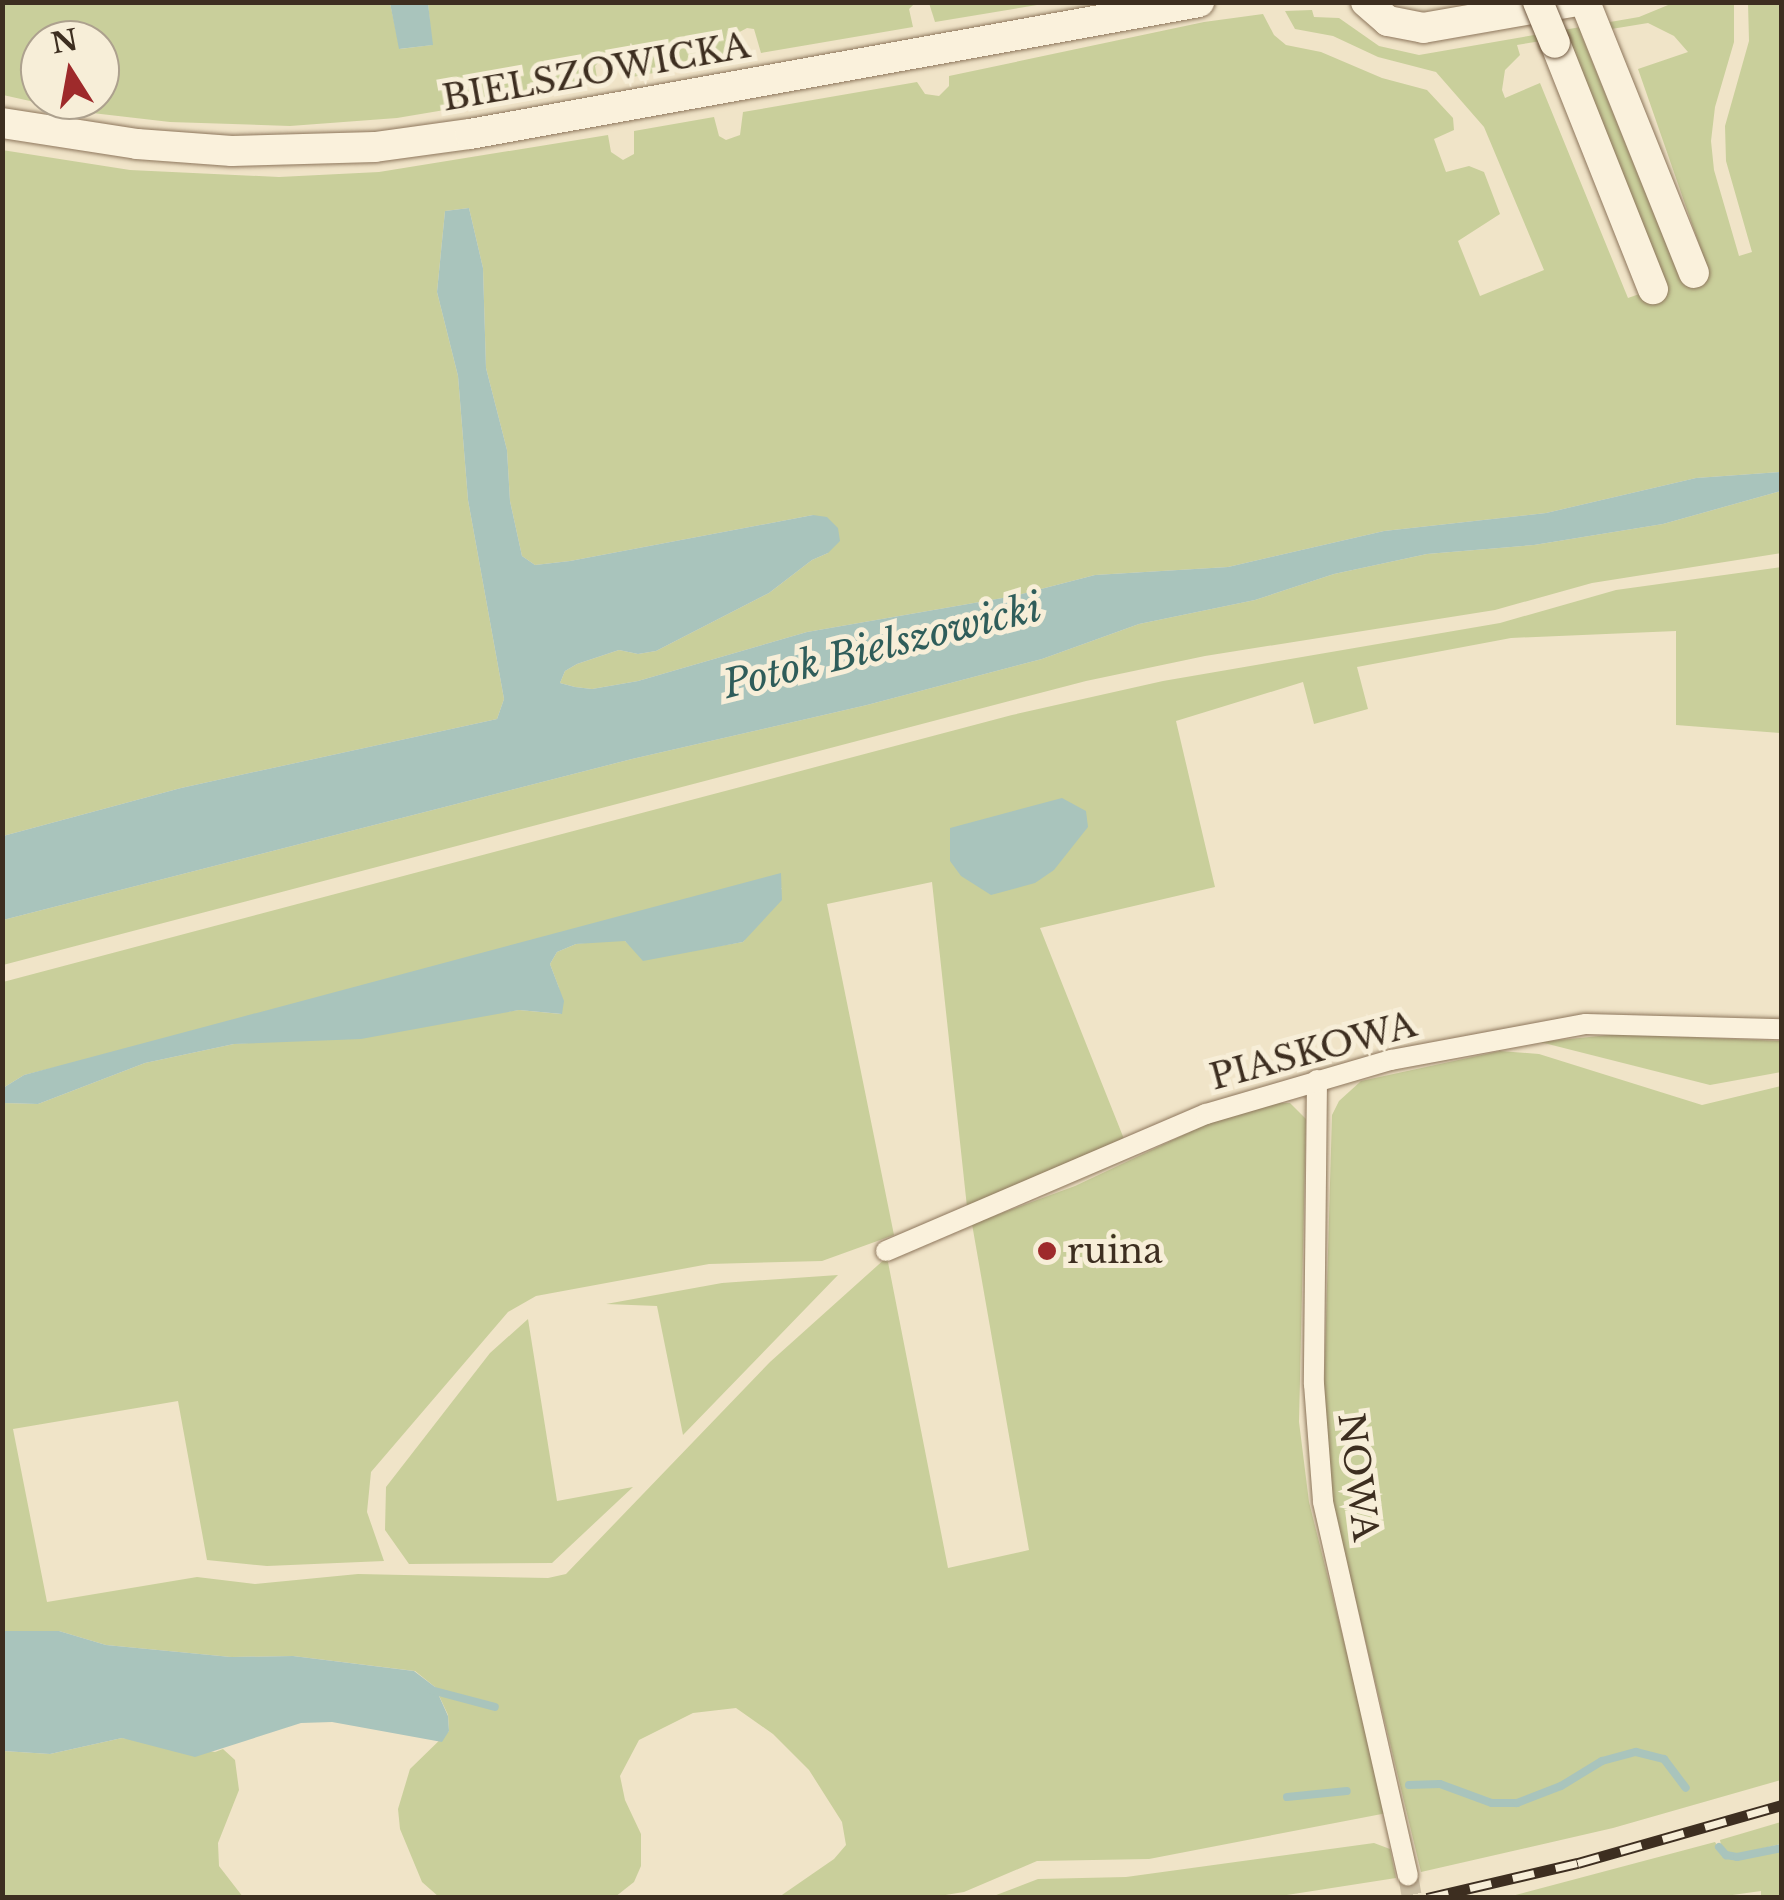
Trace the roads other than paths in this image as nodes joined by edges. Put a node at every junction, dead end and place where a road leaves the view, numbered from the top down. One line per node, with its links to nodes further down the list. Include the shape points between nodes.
1 (1366, 2): 3 (street, via 1382,18 1412,28)
2 (1538, 2): 8 (street, bridge)
3 (1572, 2)
4 (1584, 2): 7 (street)
5 (1192, 3): 6 (street, BIELSZOWICKA, via 375,147 232,151)
6 (2, 123)
7 (1694, 273)
8 (1653, 289)
9 (1782, 1029): 10 (street, PIASKOWA, via 1586,1024)
10 (1317, 1080): 11 (street, PIASKOWA, via 1206,1114); 12 (street, NOWA, via 1314,1368 1322,1502)
11 (886, 1251)
12 (1408, 1874)

